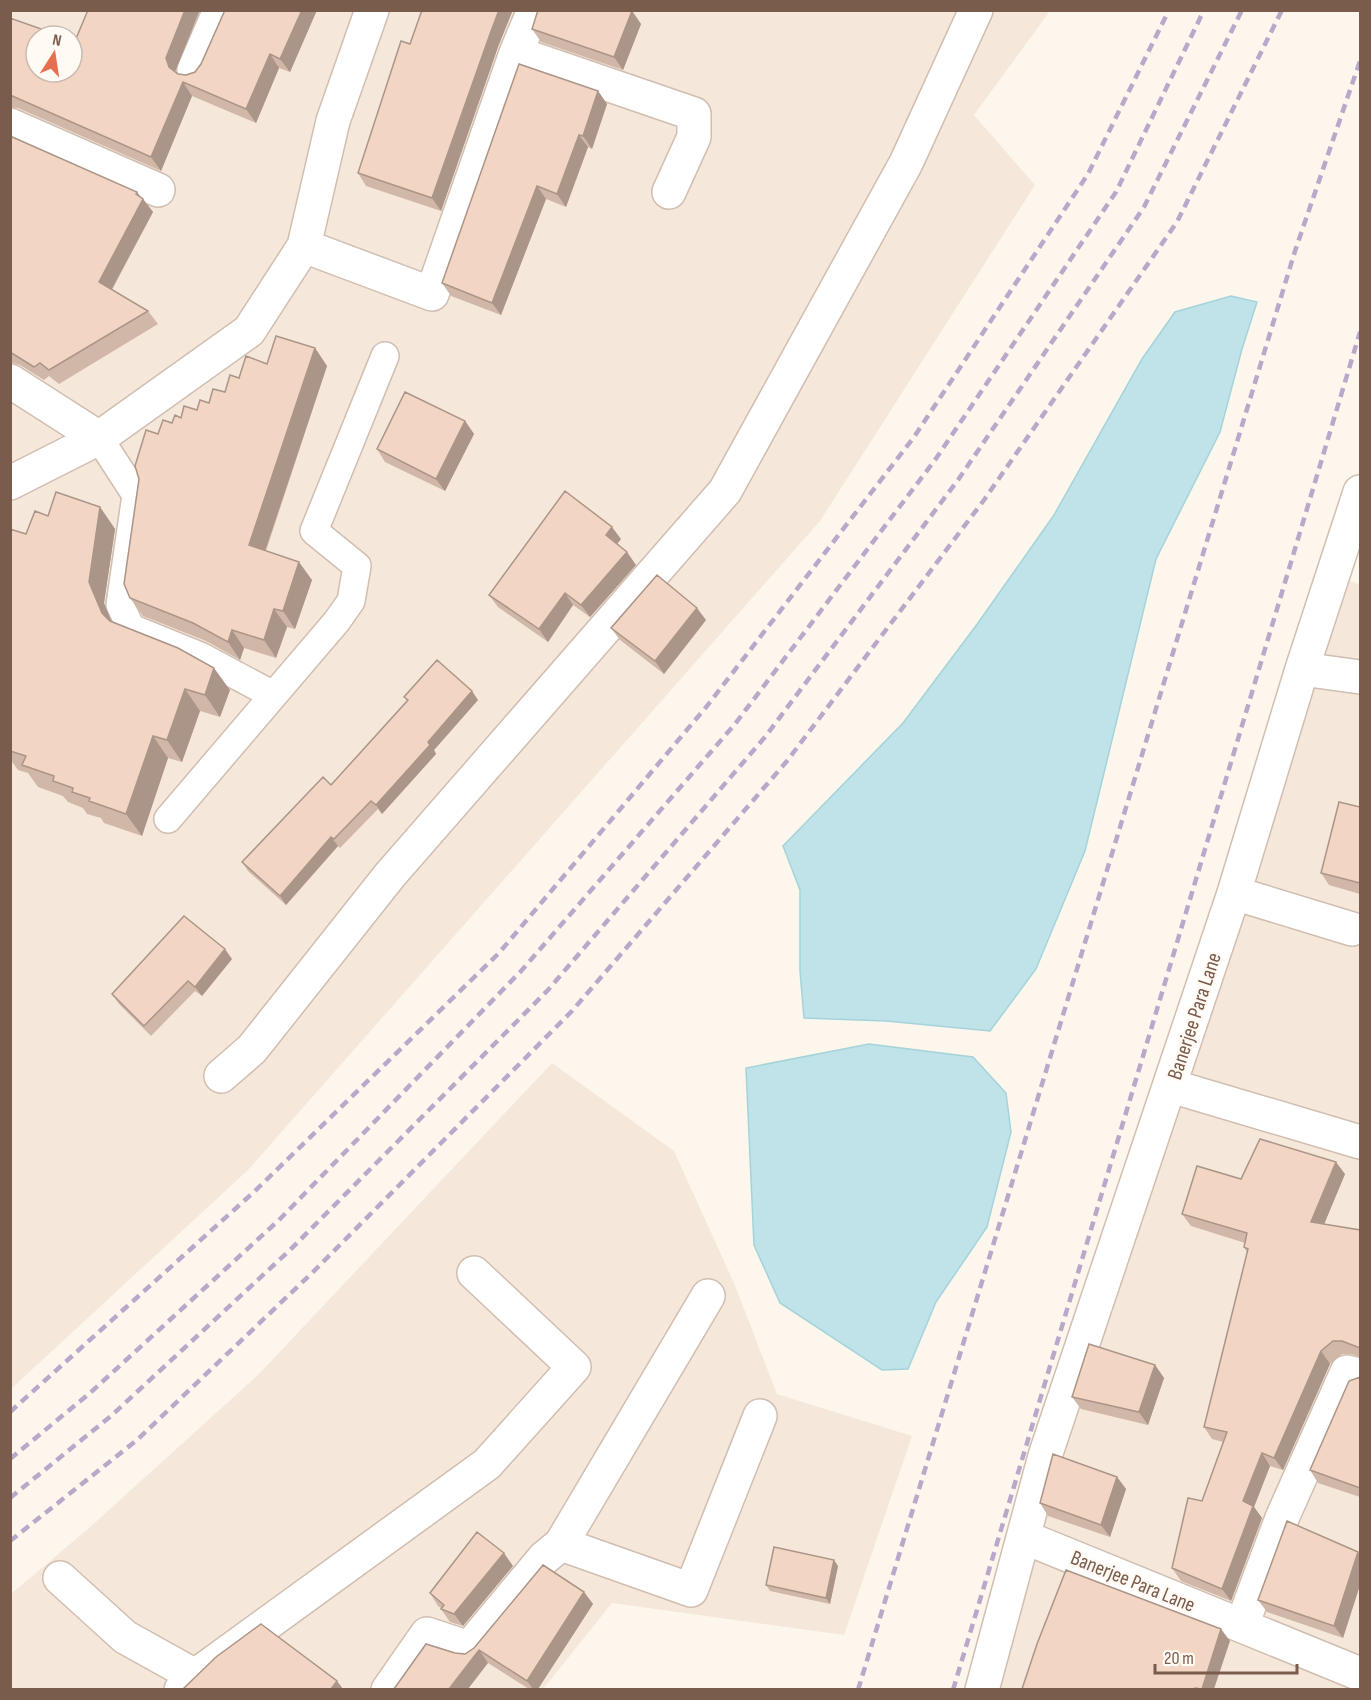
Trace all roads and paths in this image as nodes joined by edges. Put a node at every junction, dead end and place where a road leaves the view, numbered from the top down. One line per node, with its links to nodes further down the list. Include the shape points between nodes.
1 (220, 10): 6 (street)
2 (372, 10): 10 (street, via 333,121)
3 (534, 10): 5 (street)
4 (976, 10): 22 (street, via 906,163 725,491 390,875 252,1049)
5 (516, 53): 9 (street, via 694,114 694,137); 10 (street, via 432,294)
6 (195, 70)
7 (10, 125): 8 (street)
8 (158, 190)
9 (669, 192)
10 (304, 246): 13 (street, via 249,331)
11 (385, 356): 18 (lane, via 314,531 357,566 351,601)
12 (10, 381): 13 (street)
13 (99, 438): 14 (street); 18 (lane, via 135,495 120,605 131,627 200,656)
14 (10, 483)
15 (1359, 503): 16 (street, Banerjee Para Lane)
16 (1302, 669): 17 (street); 20 (street, Banerjee Para Lane)
17 (1360, 677)
18 (273, 695): 19 (lane)
19 (168, 819)
20 (1234, 893): 21 (street); 23 (street, Banerjee Para Lane)
21 (1352, 929)
22 (220, 1076)
23 (1171, 1086): 24 (street); 29 (street, Banerjee Para Lane, via 1045,1456)
24 (1360, 1142)
25 (474, 1273): 34 (street, via 574,1367 487,1464)
26 (708, 1296): 30 (street)
27 (1360, 1376): 32 (street, via 1347,1372 1282,1518)
28 (760, 1416): 30 (street, via 691,1590)
29 (1024, 1537): 32 (street, Banerjee Para Lane); 36 (street, Banerjee Para Lane)
30 (561, 1544): 35 (street, via 544,1558 469,1648 427,1634)
31 (60, 1578): 34 (street, via 125,1637)
32 (1242, 1625): 33 (street, Banerjee Para Lane)
33 (1360, 1674)
34 (188, 1683)
35 (388, 1689)
36 (982, 1689)

